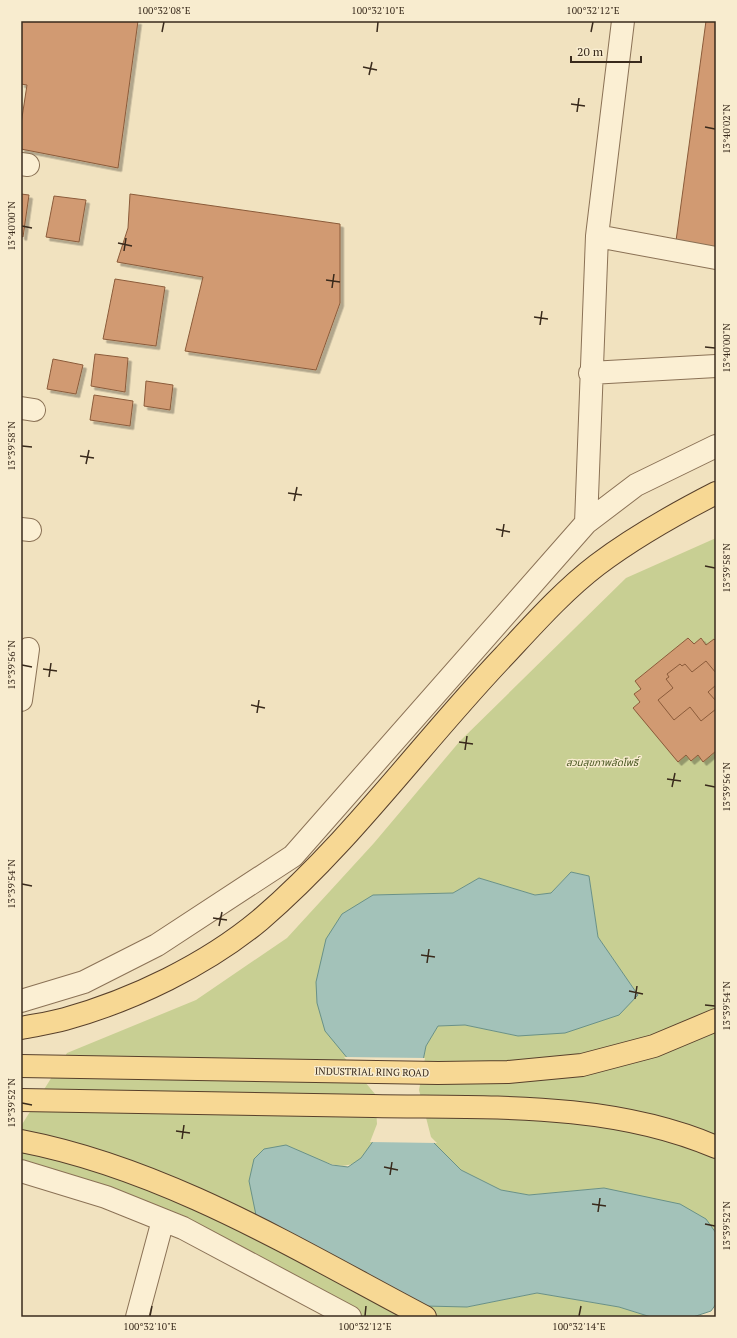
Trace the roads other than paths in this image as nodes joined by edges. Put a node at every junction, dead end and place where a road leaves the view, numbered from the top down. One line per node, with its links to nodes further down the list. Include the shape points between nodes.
1 (623, 21): 2 (street)
2 (597, 236): 3 (street); 5 (street)
3 (716, 258)
4 (716, 366): 5 (street)
5 (590, 372): 8 (street)
6 (716, 446): 8 (street, via 636,485)
7 (716, 493): 13 (main road, via 664,520 596,566 541,617 482,678 319,863 259,920 201,962 129,997 64,1020)
8 (586, 523): 11 (street, via 293,856 157,945 84,982)
9 (28, 650): 10 (street)
10 (21, 700)
11 (21, 1001)
12 (716, 1020): 14 (main road, INDUSTRIAL RING ROAD, via 654,1046 589,1063 508,1072)
13 (21, 1028)
14 (21, 1066)
15 (21, 1100): 17 (main road, via 488,1108 582,1113 657,1126)
16 (21, 1141): 22 (main road, via 53,1147 118,1167 188,1196 254,1226)
17 (716, 1147)
18 (21, 1170): 19 (street, via 106,1197)
19 (163, 1220): 20 (street); 21 (street, via 183,1228)
20 (137, 1317)
21 (350, 1317)
22 (425, 1317)

